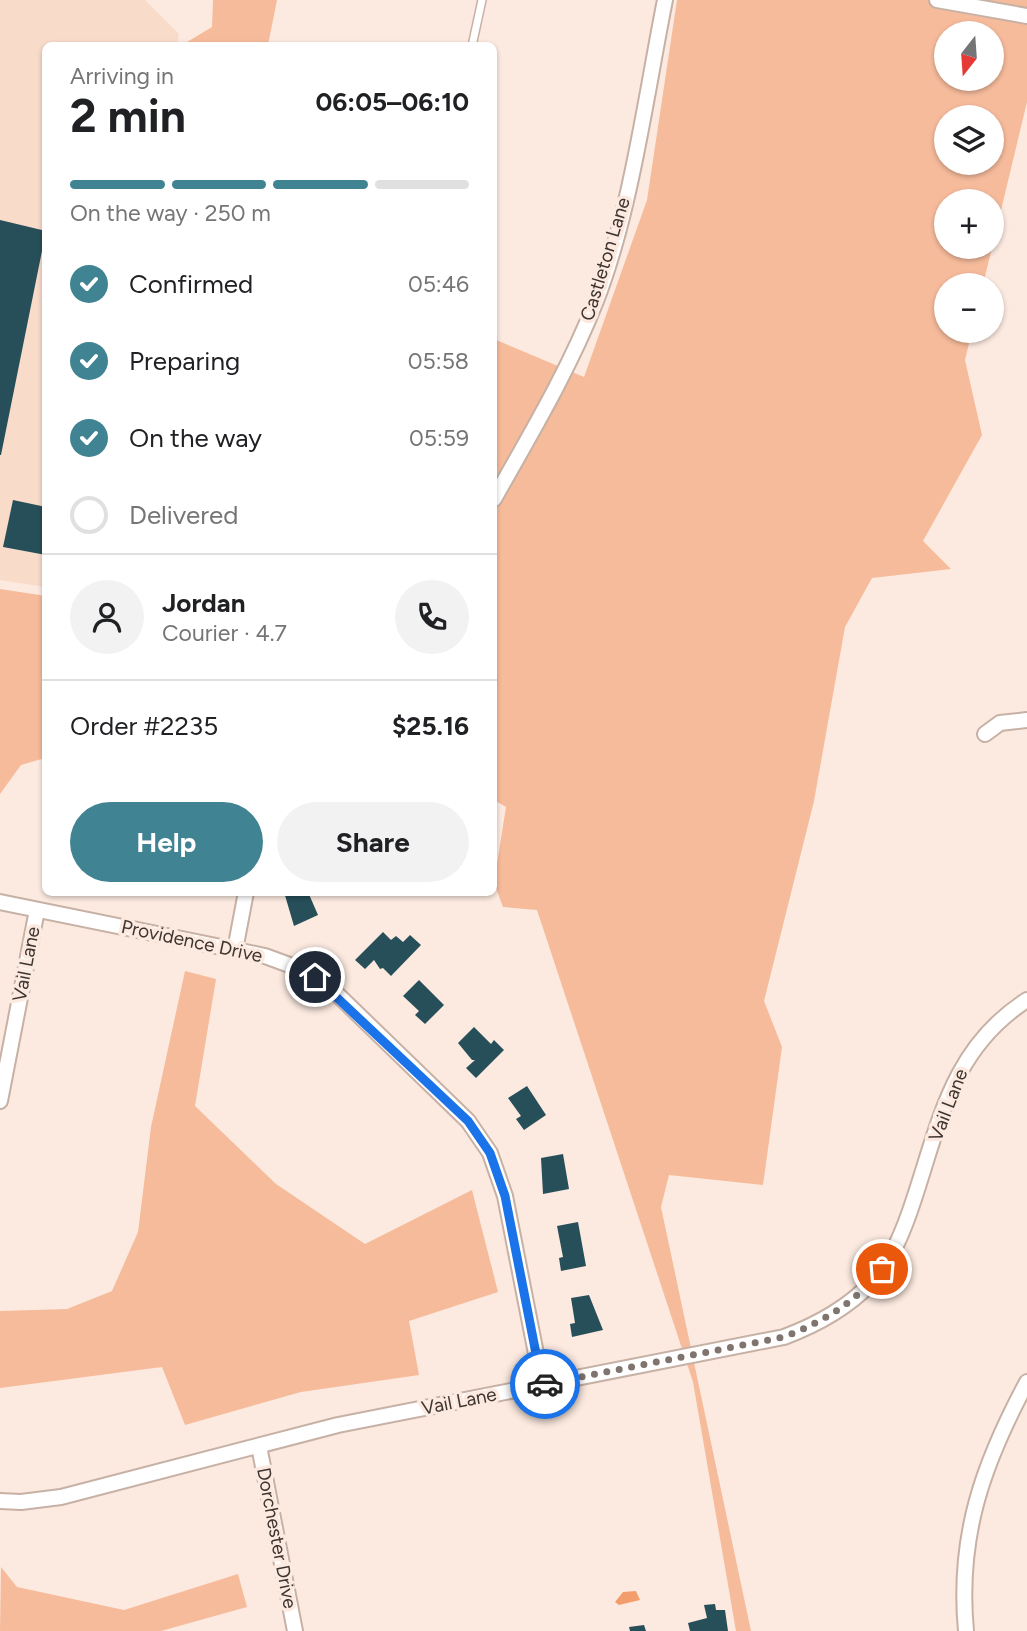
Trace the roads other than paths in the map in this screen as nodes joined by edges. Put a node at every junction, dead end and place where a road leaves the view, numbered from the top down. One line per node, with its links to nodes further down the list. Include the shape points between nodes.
1 (482, 0): 5 (lane)
2 (665, 0): 6 (street, Castleton Lane, via 638,139 596,299 550,400)
3 (937, 0): 4 (street)
4 (1027, 16)
5 (473, 42)
6 (497, 494)
7 (1027, 720): 8 (street, via 1000,723)
8 (985, 734)
9 (245, 896): 12 (street)
10 (0, 902): 11 (street, Providence Drive)
11 (37, 910): 12 (street, Providence Drive); 14 (street, Vail Lane)
12 (235, 950): 16 (street, Providence Drive, via 282,961 315,977 468,1121 481,1139 505,1196)
13 (1027, 1000): 16 (street, Vail Lane, via 989,1029 966,1058 948,1094 899,1241 871,1282 847,1305 784,1337)
14 (0, 1101)
15 (1027, 1382): 20 (street, via 996,1443 976,1498 965,1557)
16 (542, 1384): 17 (street, Vail Lane)
17 (258, 1446): 18 (street, Vail Lane, via 61,1497); 19 (street, Dorchester Drive)
18 (0, 1501)
19 (295, 1631)
20 (966, 1631)

